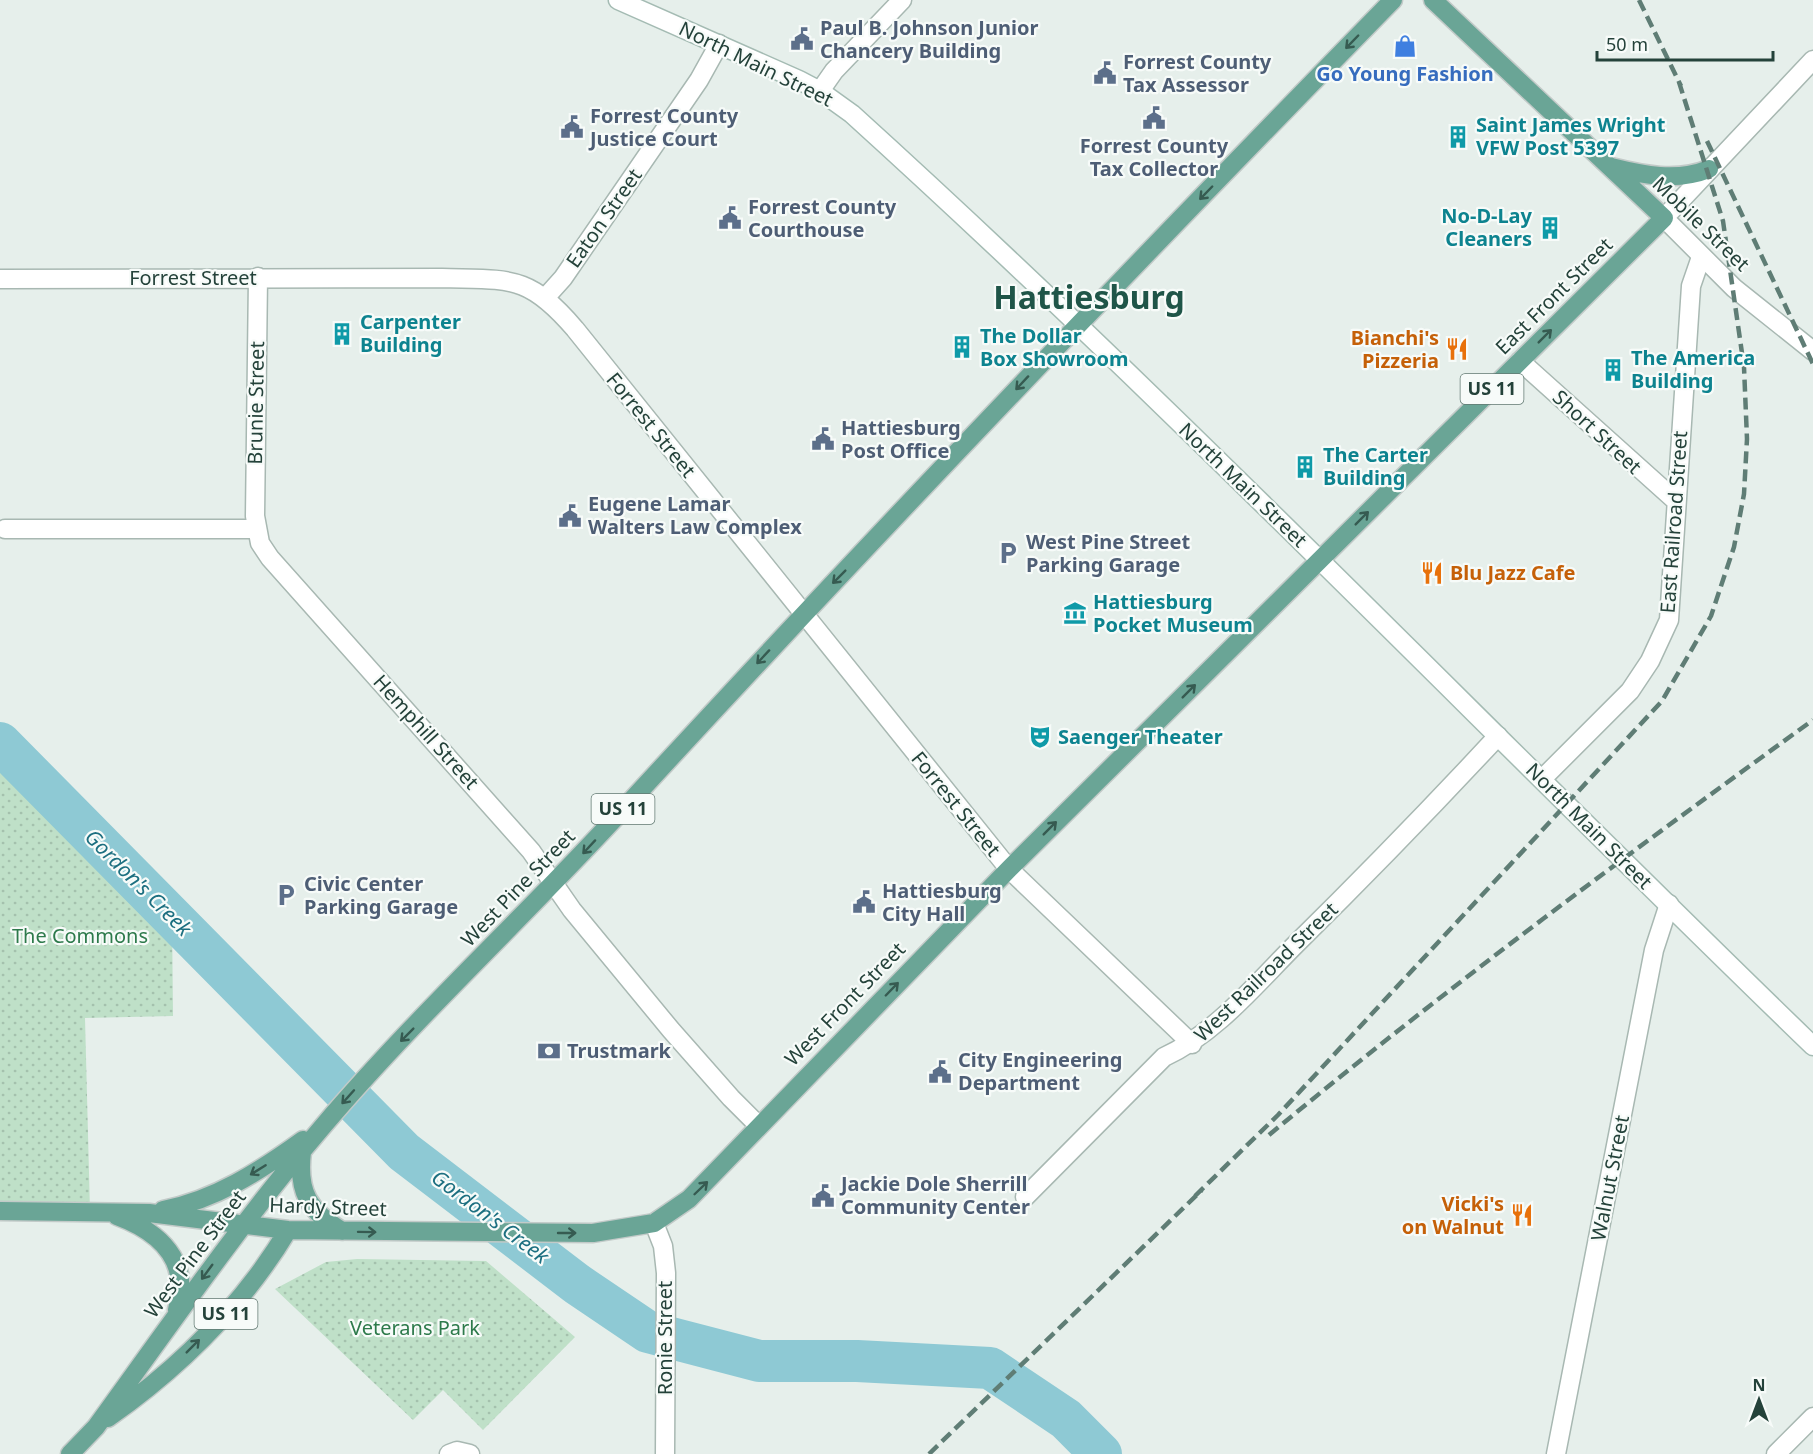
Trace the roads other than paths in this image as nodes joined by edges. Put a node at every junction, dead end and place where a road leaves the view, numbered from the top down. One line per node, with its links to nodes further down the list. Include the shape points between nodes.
1 (902, 0): 7 (street)
2 (1393, 0): 15 (main road, US 11, one-way to 15)
3 (1433, 0): 8 (main road, Mobile Street)
4 (621, 1): 5 (street, North Main Street)
5 (719, 44): 7 (street, North Main Street); 14 (street, Eaton Street, via 692,90 563,278)
6 (1813, 60): 9 (street, East Front Street)
7 (820, 91): 15 (street, North Main Street, via 868,128)
8 (1609, 167): 9 (main road, via 1663,176 1695,175); 10 (main road, Mobile Street)
9 (1709, 169): 10 (street, East Front Street)
10 (1664, 218): 11 (street, Mobile Street); 17 (main road, East Front Street / US 11, one-way to 10)
11 (1701, 257): 16 (street, Mobile Street); 18 (street, East Railroad Street, via 1691,286)
12 (258, 277): 13 (street, Forrest Street); 14 (street, Forrest Street, via 515,282); 20 (street, Brunie Street)
13 (0, 279)
14 (545, 298): 22 (street, Forrest Street)
15 (1076, 326): 21 (street, North Main Street); 22 (main road, West Pine Street / US 11, one-way to 22)
16 (1813, 351)
17 (1520, 361): 18 (street, Short Street); 21 (main road, East Front Street / US 11, one-way to 17)
18 (1676, 501): 24 (street, East Railroad Street, via 1671,610 1661,641 1630,691)
19 (5, 529): 20 (street)
20 (256, 529): 26 (street, Hemphill Street, via 270,558 531,851)
21 (1321, 560): 23 (street, North Main Street); 25 (main road, West Front Street / US 11, one-way to 21)
22 (803, 614): 25 (street, Forrest Street); 26 (main road, West Pine Street / US 11, one-way to 26)
23 (1498, 736): 24 (street, North Main Street); 29 (street, West Railroad Street, via 1386,855)
24 (1542, 779): 27 (street, North Main Street)
25 (1009, 869): 29 (street, Forrest Street); 31 (main road, West Front Street / US 11, one-way to 25)
26 (554, 884): 30 (main road, West Pine Street / US 11, one-way to 30); 31 (street, Hemphill Street, via 671,1030)
27 (1669, 904): 28 (street, North Main Street); 48 (street, Walnut Street, via 1654,950)
28 (1811, 1039)
29 (1192, 1044): 33 (street, West Railroad Street, via 1164,1057)
30 (324, 1125): 32 (main road, West Pine Street / US 11); 36 (main road, one-way to 36, via 229,1187 189,1204)
31 (759, 1126): 37 (main road, West Front Street / US 11, one-way to 31, via 689,1199)
32 (302, 1152): 38 (main road, West Pine Street / US 11); 40 (main road, via 299,1173 308,1200 317,1213)
33 (1025, 1197)
34 (0, 1211): 35 (main road, Hardy Street)
35 (104, 1211): 36 (main road, Hardy Street); 41 (main road, via 136,1223 169,1252 182,1280)
36 (149, 1213): 38 (main road, Hardy Street)
37 (654, 1223): 40 (main road, Hardy Street / US 11, one-way to 37, via 593,1233); 47 (street, Ronie Street, via 663,1246 666,1273)
38 (242, 1225): 39 (main road, Hardy Street); 41 (main road, West Pine Street / US 11, one-way to 41)
39 (288, 1230): 40 (main road, Hardy Street / US 11); 43 (main road, West Pine Street / US 11, one-way to 39, via 152,1387 225,1315 265,1269)
40 (343, 1232)
41 (175, 1316): 43 (main road, West Pine Street / US 11)
42 (1813, 1417): 49 (street)
43 (96, 1427): 44 (main road, West Pine Street / US 11)
44 (70, 1454)
45 (449, 1454): 46 (street)
46 (470, 1454)
47 (665, 1454)
48 (1556, 1454)
49 (1776, 1454)

